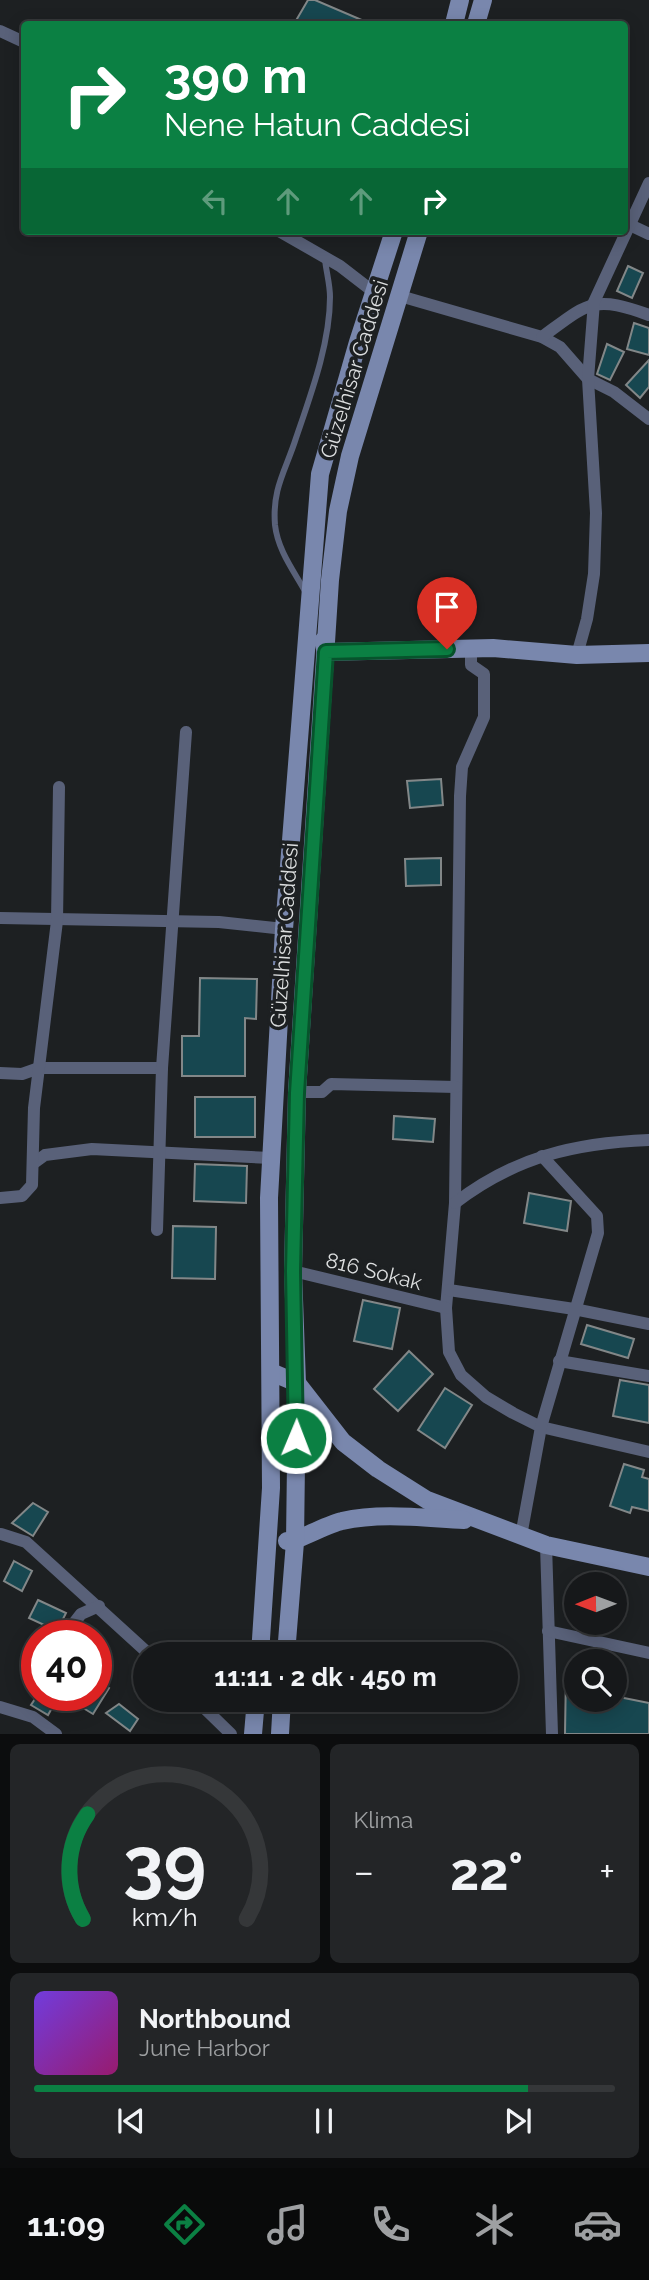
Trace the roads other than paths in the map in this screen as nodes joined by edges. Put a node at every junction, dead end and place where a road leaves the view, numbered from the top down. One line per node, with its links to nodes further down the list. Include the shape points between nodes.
1 (460, 0): 3 (street)
2 (483, 0): 4 (street)
3 (455, 21)
4 (477, 21)
5 (0, 31): 6 (street)
6 (21, 42)
7 (649, 183): 8 (street)
8 (630, 225): 9 (street); 10 (street)
9 (628, 229)
10 (649, 234)
11 (286, 235): 15 (street)
12 (393, 235): 16 (street, Güzelhisar Caddesi)
13 (418, 235): 17 (street, Güzelhisar Caddesi)
14 (625, 235): 18 (street)
15 (325, 257): 16 (street); 23 (lane, via 330,297 320,360 279,477 275,502 281,550)
16 (375, 293): 23 (street, Güzelhisar Caddesi, via 320,474)
17 (400, 296): 20 (street); 25 (street, Güzelhisar Caddesi, via 350,456 338,511)
18 (594, 302): 19 (street); 20 (street); 21 (street)
19 (649, 315)
20 (542, 337): 21 (street, via 561,347)
21 (588, 379): 22 (street); 27 (street, via 596,513 594,574)
22 (649, 419)
23 (309, 598): 25 (street); 33 (street, Güzelhisar Caddesi)
24 (471, 649): 25 (street); 27 (street); 37 (street, via 471,665 484,674 485,696 484,717 462,767)
25 (326, 652): 38 (street, Güzelhisar Caddesi)
26 (649, 653): 27 (street)
27 (577, 655)
28 (186, 732): 32 (street)
29 (59, 787): 31 (street)
30 (0, 918): 31 (street)
31 (57, 921): 32 (street); 34 (street)
32 (172, 922): 33 (street); 35 (street)
33 (284, 929): 42 (street, Güzelhisar Caddesi)
34 (39, 1068): 35 (street); 36 (street, via 22,1074); 43 (street)
35 (162, 1068): 40 (street)
36 (0, 1073)
37 (456, 1087): 38 (street, via 331,1084 322,1092); 45 (street)
38 (297, 1093): 47 (street, Güzelhisar Caddesi)
39 (649, 1140): 41 (street)
40 (160, 1153): 42 (street); 43 (street, via 67,1151 45,1155); 46 (street)
41 (542, 1156): 45 (street, via 502,1170); 50 (street, via 597,1216 598,1233)
42 (271, 1158): 53 (street, Güzelhisar Caddesi)
43 (34, 1163): 44 (street, via 32,1185 22,1196)
44 (0, 1198)
45 (455, 1203): 48 (street)
46 (157, 1230)
47 (293, 1271): 49 (street, 816 Sokak); 55 (street, Güzelhisar Caddesi)
48 (449, 1290): 49 (street); 50 (street)
49 (446, 1308): 56 (street, via 449,1352 461,1375 486,1397)
50 (574, 1309): 51 (street); 52 (street)
51 (649, 1324)
52 (559, 1361): 54 (street); 56 (street)
53 (271, 1373): 55 (street); 61 (street, Güzelhisar Caddesi)
54 (649, 1377)
55 (297, 1383): 58 (street, via 343,1442 378,1469 426,1500); 62 (street, Güzelhisar Caddesi)
56 (541, 1427): 57 (street); 60 (street)
57 (649, 1452)
58 (478, 1520): 60 (street); 62 (street, via 345,1520 316,1528)
59 (0, 1536): 65 (street, via 26,1542)
60 (521, 1536): 63 (street)
61 (269, 1539): 62 (street); 69 (street, Güzelhisar Caddesi)
62 (295, 1542): 70 (street, Güzelhisar Caddesi)
63 (546, 1545): 64 (street); 67 (street)
64 (649, 1567)
65 (99, 1605): 66 (street); 68 (street)
66 (77, 1620)
67 (548, 1631): 71 (street); 80 (street)
68 (137, 1642)
69 (261, 1642)
70 (287, 1642)
71 (649, 1653)
72 (0, 1707): 76 (street, via 33,1717)
73 (208, 1712): 77 (street)
74 (255, 1712): 78 (street)
75 (281, 1712): 79 (street)
76 (56, 1734)
77 (231, 1734)
78 (253, 1734)
79 (280, 1734)
80 (552, 1734)

